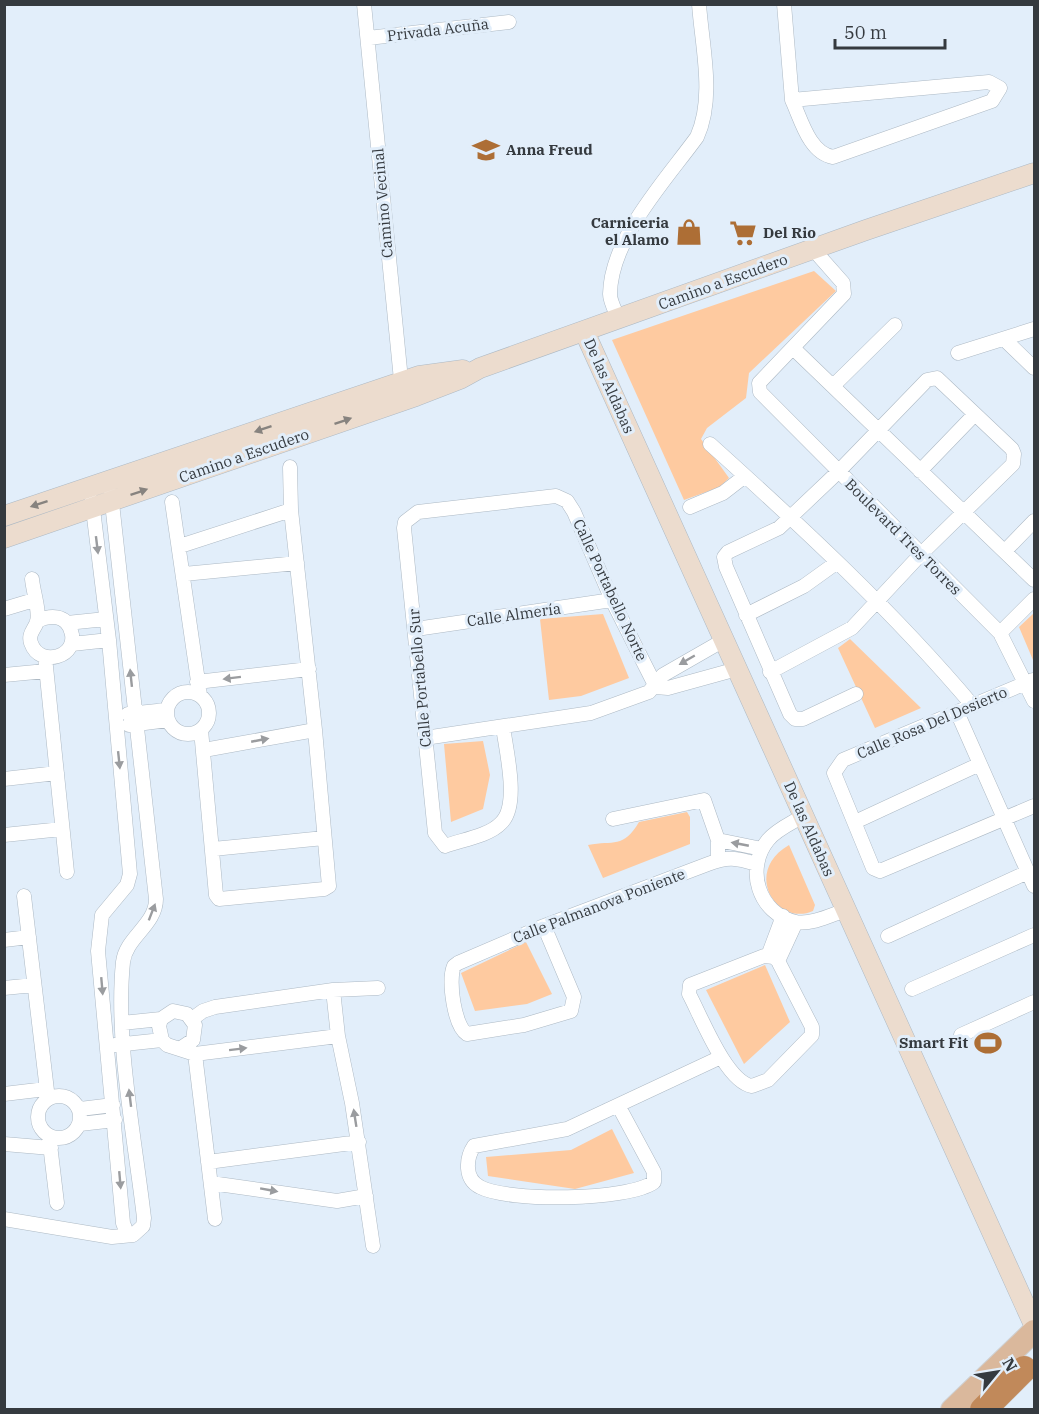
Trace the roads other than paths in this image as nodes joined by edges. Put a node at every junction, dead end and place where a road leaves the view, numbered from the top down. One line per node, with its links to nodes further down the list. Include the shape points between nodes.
1 (364, 4): 5 (street, Camino Vecinal)
2 (699, 4): 9 (street, via 706,95 703,123 618,254 610,297)
3 (784, 4): 6 (street)
4 (509, 22): 5 (street, Privada Acuña)
5 (368, 38): 18 (street, Camino Vecinal)
6 (792, 100): 6 (street, via 814,147 832,157 992,101 1000,88 989,82)
7 (1035, 173): 8 (street, Camino a Escudero)
8 (813, 249): 9 (street, Camino a Escudero); 14 (street, via 840,279 844,294)
9 (620, 320): 12 (street, Camino a Escudero)
10 (895, 325): 17 (street)
11 (1035, 329): 13 (street)
12 (585, 333): 18 (street, Camino a Escudero, via 480,368 460,380); 59 (street, De las Aldabas)
13 (1005, 339): 15 (street); 16 (street)
14 (793, 348): 17 (street); 24 (street, Boulevard Tres Torres, via 759,383 760,392)
15 (958, 353)
16 (1035, 368)
17 (833, 386): 20 (street)
18 (403, 392): 26 (street, Camino a Escudero, one-way to 26); 29 (street, Camino a Escudero, one-way to 18)
19 (975, 414): 20 (street, via 937,378 927,380); 23 (street); 34 (street, via 1012,449 1015,460)
20 (879, 431): 23 (street); 24 (street)
21 (710, 444): 25 (street)
22 (290, 467): 33 (street)
23 (920, 471): 34 (street)
24 (838, 472): 36 (street); 41 (street, Boulevard Tres Torres)
25 (745, 476): 31 (street, via 723,493); 36 (street)
26 (108, 482): 27 (street, Camino a Escudero); 29 (street)
27 (89, 488): 32 (street); 35 (street, Camino a Escudero, one-way to 35)
28 (560, 497): 49 (street, Calle Portabello Norte, via 574,512); 56 (street, Calle Portabello Sur, via 418,512 405,522)
29 (113, 501): 32 (street, Camino a Escudero); 55 (street)
30 (172, 502): 39 (street)
31 (690, 507)
32 (93, 508): 38 (street, Camino a Escudero); 57 (street, one-way to 57)
33 (291, 510): 39 (street); 42 (street)
34 (964, 513): 40 (street); 41 (street)
35 (4, 516)
36 (791, 516): 43 (street); 52 (street, via 778,528 728,552 724,562)
37 (1035, 521): 40 (street)
38 (4, 538)
39 (180, 546): 44 (street)
40 (1005, 551): 46 (street)
41 (921, 554): 50 (street); 58 (street, Boulevard Tres Torres)
42 (297, 563): 44 (street); 62 (street)
43 (836, 563): 50 (street); 52 (street, via 804,586)
44 (184, 574): 68 (street)
45 (32, 579): 48 (street)
46 (1035, 580)
47 (1035, 599): 58 (street)
48 (34, 600): 51 (street); 53 (street)
49 (612, 600): 56 (street, Calle Almería); 67 (street, Calle Portabello Norte)
50 (878, 603): 64 (street, via 852,628); 71 (street)
51 (4, 609)
52 (746, 615): 64 (street)
53 (37, 621): 54 (street, via 58,616); 61 (street, via 30,642)
54 (67, 622): 57 (street); 60 (street)
55 (126, 629): 57 (street); 74 (street, one-way to 55)
56 (416, 629): 79 (street, Calle Portabello Sur)
57 (108, 630): 60 (street); 75 (street)
58 (1000, 633): 66 (street, Boulevard Tres Torres)
59 (723, 640): 63 (street, De las Aldabas); 67 (street, one-way to 67, via 663,675)
60 (72, 644): 61 (street, via 66,653)
61 (46, 664): 65 (street); 82 (street)
62 (309, 669): 68 (street, one-way to 68); 78 (street)
63 (737, 669): 67 (street, via 668,688); 85 (street, De las Aldabas)
64 (770, 672): 69 (street, via 795,719 803,719)
65 (4, 675)
66 (1031, 681): 70 (street, Boulevard Tres Torres); 71 (street, Calle Rosa Del Desierto)
67 (656, 687): 76 (street, via 591,713)
68 (198, 689): 73 (street, via 176,697); 77 (street, via 208,709)
69 (856, 694)
70 (1035, 701)
71 (973, 706): 72 (street, Calle Rosa Del Desierto)
72 (957, 712): 81 (street); 88 (street, Calle Rosa Del Desierto, via 838,764 835,777)
73 (168, 715): 74 (street); 77 (street, via 178,732 185,735)
74 (136, 718): 75 (street); 100 (street)
75 (115, 721): 99 (street, one-way to 99, via 130,874)
76 (503, 727): 79 (street); 79 (street, Calle Portabello Sur, via 511,791 504,820 494,828 445,846 435,833)
77 (201, 730): 80 (street)
78 (315, 730): 80 (street, one-way to 78); 91 (street)
79 (425, 738)
80 (204, 750): 93 (street)
81 (980, 764): 87 (street); 88 (street)
82 (57, 773): 83 (street); 89 (street)
83 (4, 779)
84 (1035, 806): 87 (street, Calle Rosa Del Desierto)
85 (803, 816): 94 (street, via 775,833); 103 (street, De las Aldabas)
86 (614, 819): 92 (street, via 702,799 707,802)
87 (1005, 819): 88 (street, Calle Rosa Del Desierto, via 880,871 873,868); 98 (street)
88 (855, 822)
89 (62, 830): 90 (street); 97 (street)
90 (4, 836)
91 (324, 838): 93 (street); 93 (street, via 329,886 225,900 216,895)
92 (718, 840): 94 (street, one-way to 92); 95 (street)
93 (213, 849)
94 (762, 849): 96 (street)
95 (718, 858): 96 (street); 106 (street, Calle Palmanova Poniente)
96 (757, 864): 104 (street, via 758,888 770,908)
97 (67, 872)
98 (1028, 872): 101 (street); 108 (street)
99 (127, 885): 100 (street); 111 (street, via 102,915)
100 (154, 886): 112 (street, one-way to 100, via 153,916)
101 (1035, 886)
102 (24, 896): 109 (street)
103 (846, 910): 105 (street); 149 (street, De las Aldabas)
104 (783, 916): 105 (street); 113 (street)
105 (796, 922): 113 (street)
106 (544, 926): 106 (street, Calle Palmanova Poniente, via 454,966 457,1024 467,1034 524,1025 571,1011 574,997)
107 (1035, 935): 117 (street)
108 (888, 936)
109 (29, 937): 110 (street); 114 (street)
110 (4, 940)
111 (99, 951): 112 (street); 127 (street, one-way to 127)
112 (125, 954): 122 (street)
113 (776, 962): 130 (street, via 690,985 689,994); 130 (street, via 812,1027 812,1035 762,1084 742,1082)
114 (34, 985): 115 (street); 132 (street)
115 (4, 988)
116 (378, 988): 118 (street)
117 (912, 989)
118 (333, 990): 121 (street, via 215,1007); 124 (street)
119 (1035, 1002): 123 (street)
120 (161, 1019): 121 (street, via 180,1011); 122 (street); 125 (street)
121 (192, 1019): 128 (street, via 193,1040)
122 (122, 1023): 126 (street)
123 (961, 1035)
124 (338, 1036): 129 (street, one-way to 124); 139 (street, one-way to 124)
125 (162, 1040): 126 (street); 128 (street)
126 (124, 1044): 127 (street); 147 (street, one-way to 126, via 144,1218)
127 (107, 1046): 133 (street)
128 (181, 1048): 129 (street)
129 (195, 1054): 141 (street)
130 (721, 1057): 134 (street)
131 (4, 1094): 132 (street)
132 (47, 1094): 135 (street, via 69,1098); 138 (street, via 38,1118)
133 (113, 1105): 135 (street); 136 (street)
134 (619, 1107): 134 (street, via 567,1129 474,1146 468,1157 471,1178 480,1187 500,1193 575,1197 610,1196 647,1187 654,1182 654,1172)
135 (80, 1108): 137 (street)
136 (115, 1120): 137 (street); 147 (street, one-way to 147, via 123,1223 126,1231)
137 (80, 1124): 138 (street, via 71,1135)
138 (50, 1142): 140 (street); 144 (street)
139 (358, 1142): 141 (street); 143 (street)
140 (4, 1144)
141 (208, 1162): 142 (street)
142 (211, 1183): 143 (street, one-way to 143, via 338,1201); 146 (street)
143 (366, 1196): 148 (street)
144 (57, 1203)
145 (4, 1219): 147 (street, via 112,1237)
146 (215, 1220)
147 (134, 1235)
148 (373, 1246)
149 (1035, 1325)
150 (1035, 1331): 152 (main road)
151 (1024, 1369): 153 (highway)
152 (952, 1410)
153 (983, 1410)

